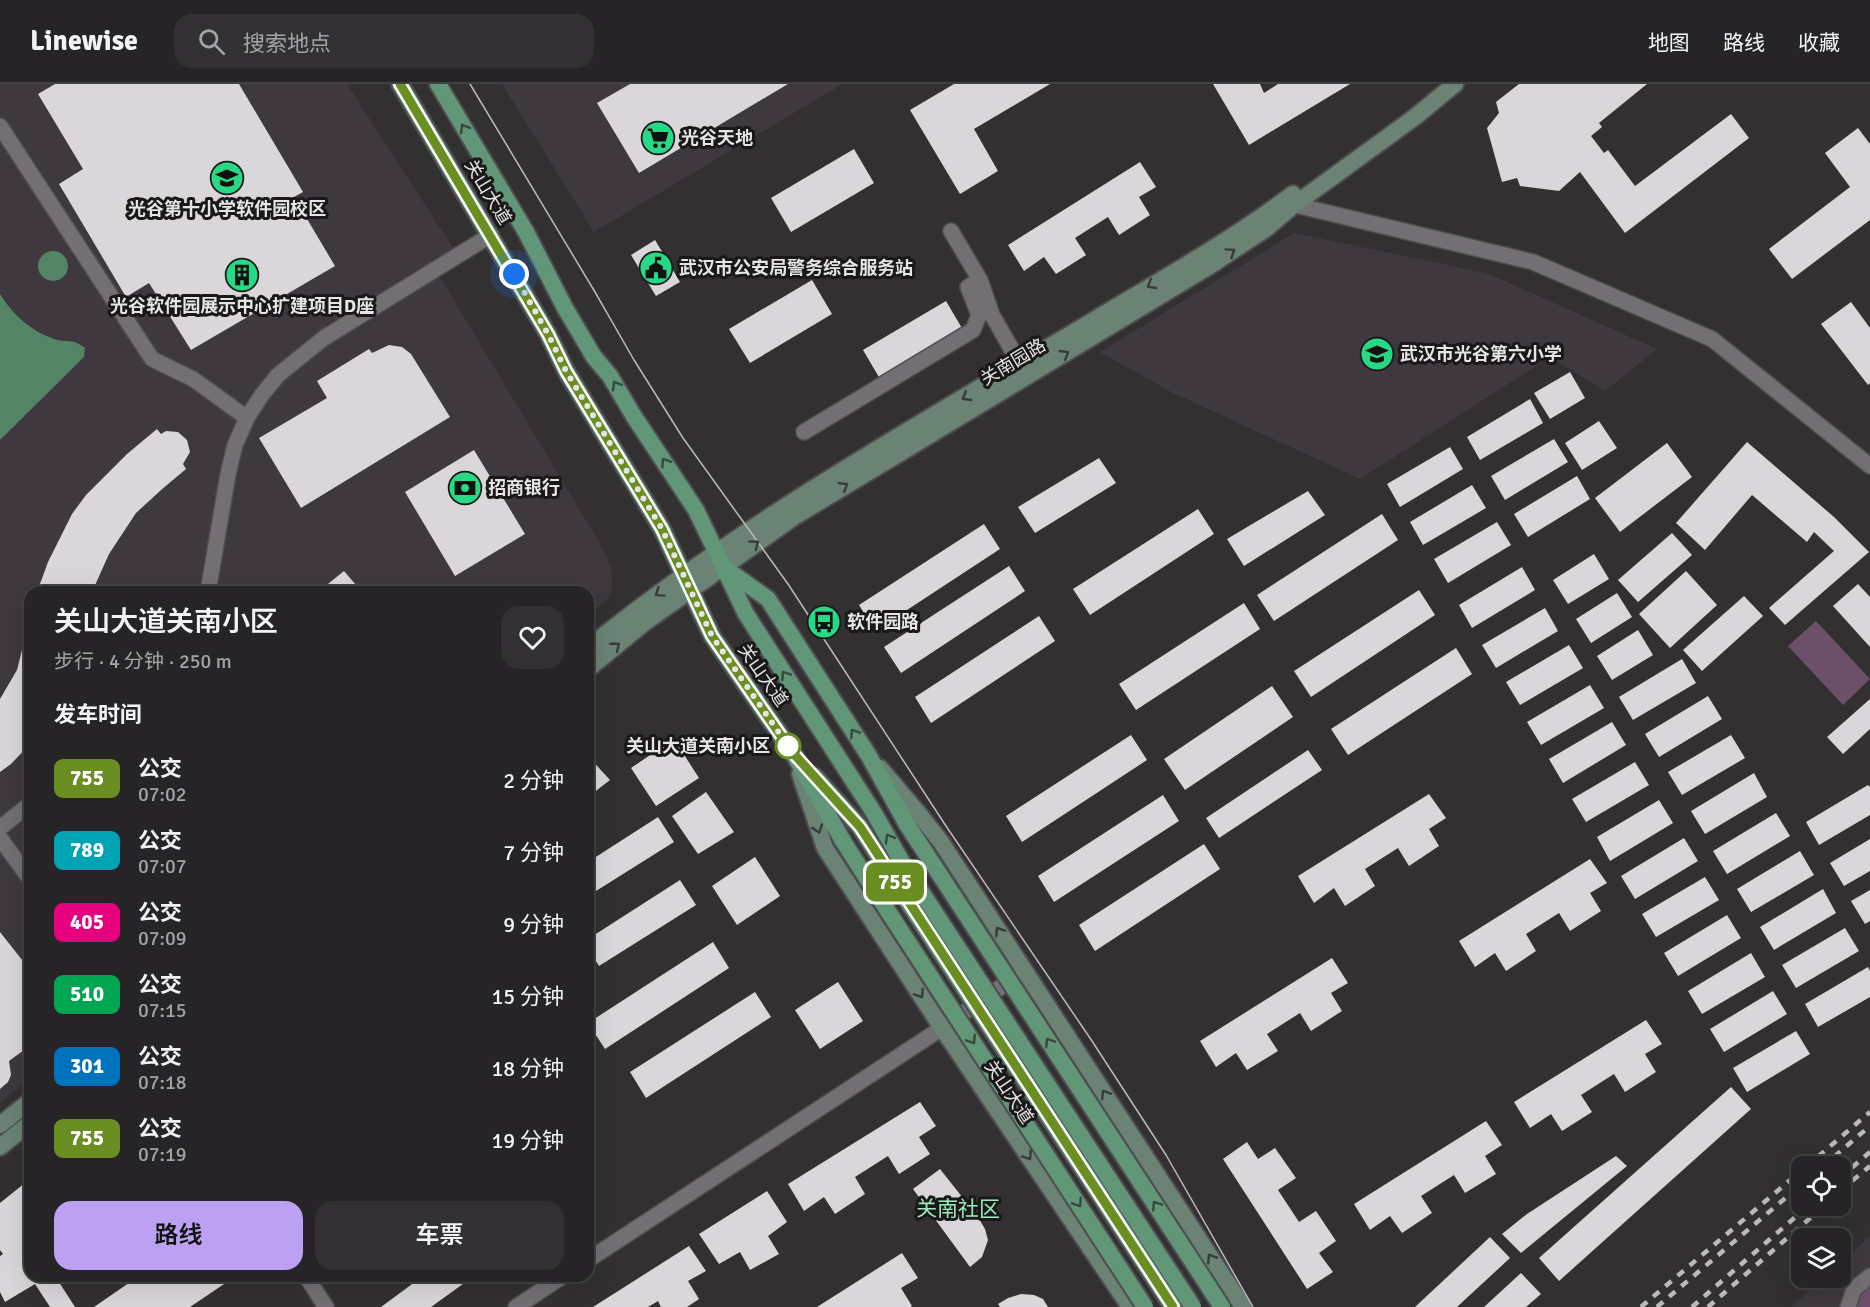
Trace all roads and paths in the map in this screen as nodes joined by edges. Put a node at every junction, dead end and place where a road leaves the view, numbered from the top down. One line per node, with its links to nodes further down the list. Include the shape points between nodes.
1 (400, 84): 8 (main road, 关山大道)
2 (438, 84): 14 (main road, 关山大道, one-way to 2, via 696,510 594,357)
3 (1440, 84): 6 (main road, 关南园路)
4 (1455, 84): 6 (main road, 关南园路, via 1415,117)
5 (0, 126): 11 (street, via 152,359 193,379)
6 (1288, 204): 10 (main road, 关南园路, via 1267,228 1208,267); 13 (street, via 1533,262 1712,339)
7 (951, 231): 9 (street)
8 (491, 235): 11 (street, via 324,338 278,375); 15 (main road, 关山大道, via 566,371 662,529)
9 (980, 280): 10 (street, via 992,315); 12 (street, via 968,287 979,315 973,330)
10 (1024, 370): 14 (main road, 关南园路)
11 (247, 418): 16 (street, via 228,474)
12 (804, 432)
13 (1870, 466)
14 (720, 560): 15 (main road, 关南园路); 20 (main road, one-way to 14, via 768,599); 24 (main road, 关山大道, one-way to 14, via 874,813 746,614)
15 (687, 583): 17 (main road, 关南园路, one-way to 17, via 634,610); 18 (main road, 关南园路, one-way to 15); 19 (main road, 关山大道, via 712,636)
16 (209, 586)
17 (594, 643)
18 (594, 664)
19 (793, 753): 24 (main road); 27 (main road, 关山大道, one-way to 27, via 825,848); 39 (main road, one-way to 39, bridge, via 843,841)
20 (869, 756): 26 (main road, one-way to 20, via 941,842); 42 (main road, one-way to 20, bridge, via 906,823)
21 (24, 809): 22 (street)
22 (0, 828)
23 (0, 838): 25 (street)
24 (896, 869): 40 (main road, bridge); 41 (main road, bridge)
25 (24, 871)
26 (1024, 971): 27 (street); 43 (main road, one-way to 26)
27 (942, 1028): 32 (street); 38 (main road, 关山大道, one-way to 38)
28 (24, 1106): 29 (main road)
29 (0, 1125)
30 (24, 1128): 31 (main road)
31 (0, 1147)
32 (594, 1256)
33 (1870, 1276): 44 (street, via 1854,1289)
34 (310, 1282): 36 (street)
35 (554, 1282): 37 (street)
36 (326, 1307)
37 (516, 1307)
38 (1130, 1307)
39 (1145, 1307)
40 (1173, 1307)
41 (1193, 1307)
42 (1222, 1307)
43 (1243, 1307)
44 (1848, 1307)

